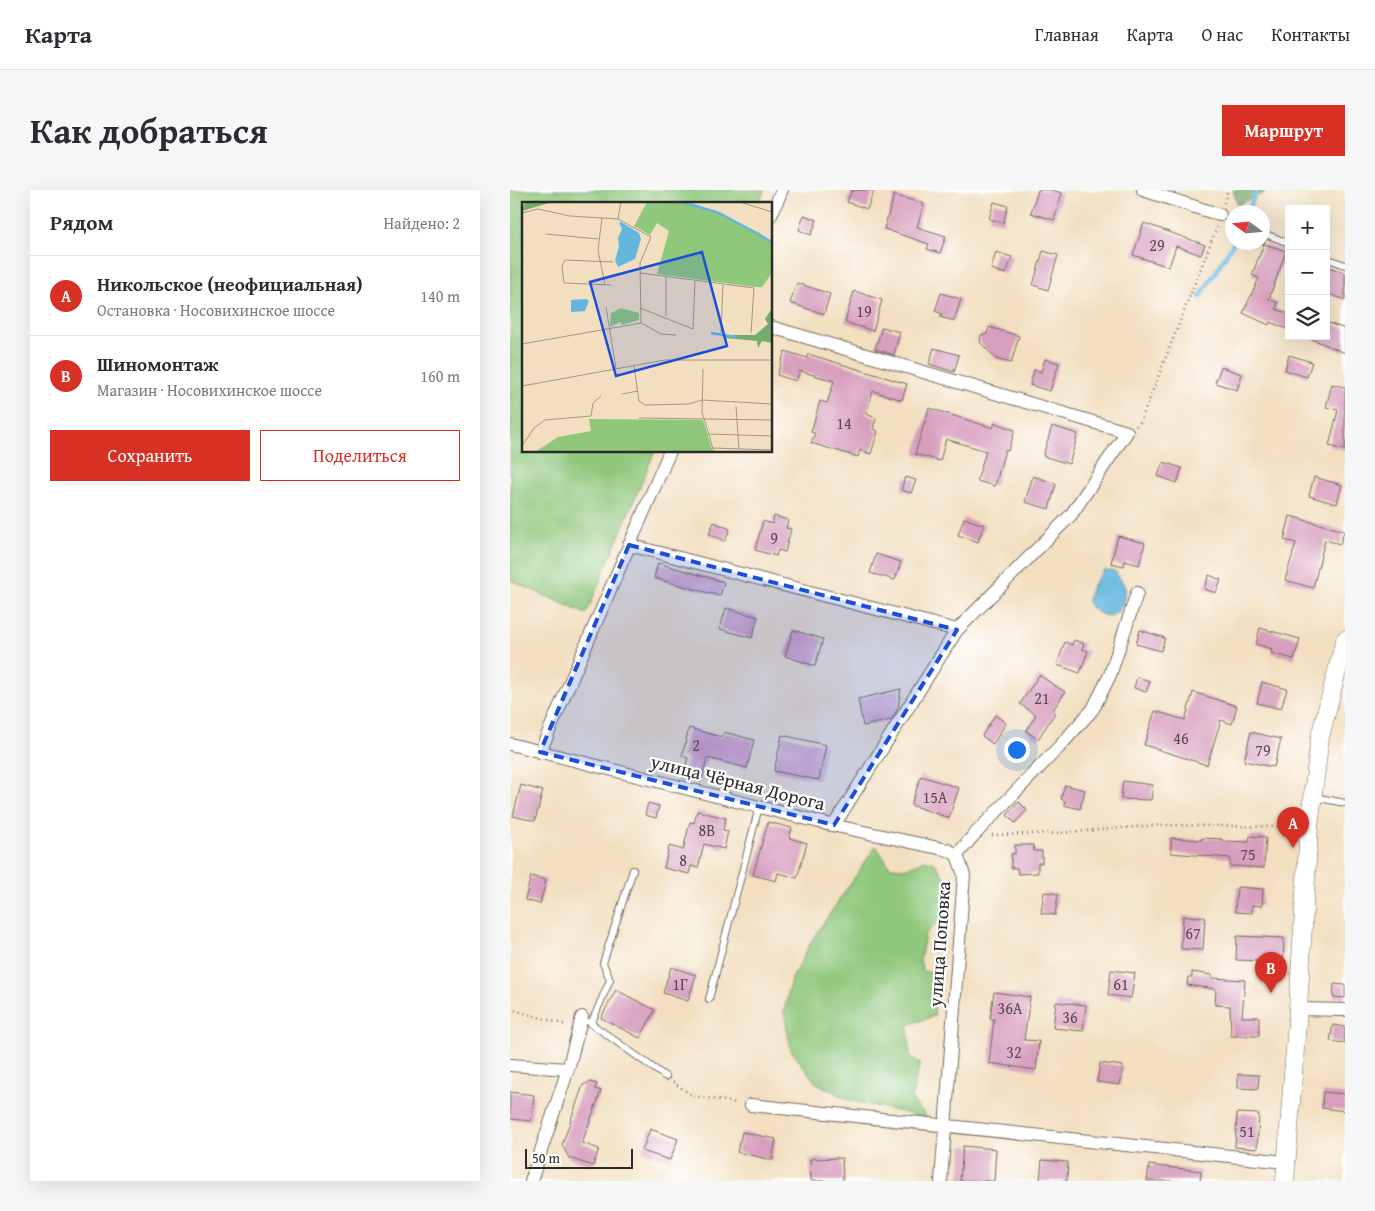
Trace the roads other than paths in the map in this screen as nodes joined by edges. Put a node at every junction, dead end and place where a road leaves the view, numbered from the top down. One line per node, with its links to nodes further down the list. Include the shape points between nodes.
1 (782, 190): 3 (street)
2 (1143, 190): 4 (street)
3 (772, 213)
4 (1220, 215)
5 (1270, 236): 6 (lane)
6 (1285, 242)
7 (1330, 259): 8 (lane)
8 (1345, 265)
9 (772, 327): 13 (street, via 1127,432 1071,515)
10 (670, 452): 11 (street)
11 (629, 545): 13 (street); 16 (street)
12 (1137, 592): 21 (street, улица Поповка, via 1110,675 1093,709)
13 (957, 630): 20 (street)
14 (1345, 640): 17 (main road, via 1320,737)
15 (510, 744): 16 (street, улица Чёрная Дорога)
16 (540, 752): 19 (street, улица Чёрная Дорога)
17 (1312, 797): 18 (lane); 24 (main road)
18 (1345, 803)
19 (759, 807): 20 (street, улица Чёрная Дорога); 23 (lane, via 747,840)
20 (834, 825): 21 (street, улица Чёрная Дорога, via 948,850)
21 (957, 855): 31 (street, улица Поповка, via 964,875)
22 (633, 870): 26 (lane, via 603,963 610,980)
23 (709, 999)
24 (1298, 1009): 25 (street); 32 (main road)
25 (1345, 1010)
26 (584, 1023): 28 (street); 29 (lane)
27 (510, 1065): 28 (street)
28 (568, 1068): 33 (street)
29 (666, 1077)
30 (751, 1105): 31 (street)
31 (944, 1126): 32 (street); 34 (street, улица Поповка)
32 (1286, 1162): 35 (main road)
33 (531, 1181)
34 (940, 1181)
35 (1285, 1181)

